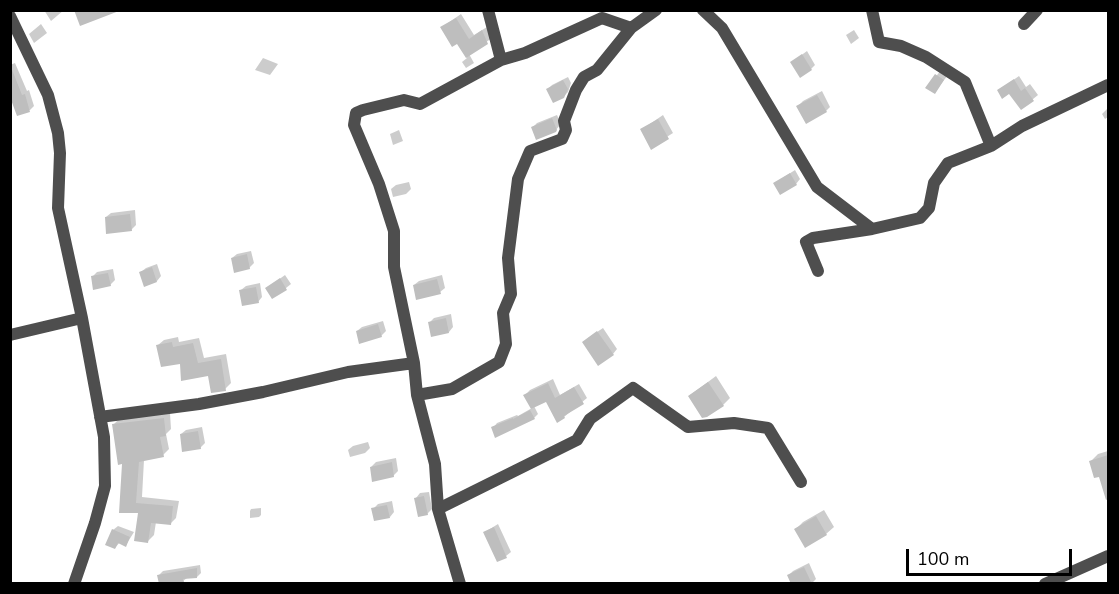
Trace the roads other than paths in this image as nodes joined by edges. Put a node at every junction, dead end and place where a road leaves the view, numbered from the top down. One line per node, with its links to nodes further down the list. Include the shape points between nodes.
1 (488, 10): 9 (street)
2 (656, 10): 8 (street)
3 (703, 10): 12 (street, via 722,28 817,187)
4 (872, 10): 11 (street, via 879,42 926,57 965,82)
5 (1037, 10): 7 (street)
6 (12, 22): 14 (street, via 48,95 58,133 58,208)
7 (1024, 24)
8 (631, 28): 9 (street, via 602,18); 17 (street, via 597,70 584,77 564,120 566,130 562,139 530,151 518,179 508,258 510,294 503,313 507,344 499,362 452,389)
9 (501, 60): 16 (street, via 420,104 404,100 356,113 354,125 380,184 394,231 394,267)
10 (1108, 85): 11 (street, via 1022,126)
11 (991, 146): 12 (street, via 948,163 934,183 930,208 920,218)
12 (872, 229): 13 (street, via 806,242)
13 (818, 271)
14 (82, 318): 15 (street); 18 (street)
15 (10, 335)
16 (414, 363): 17 (street); 18 (street, via 348,372 199,404)
17 (417, 394): 20 (street, via 435,464)
18 (100, 417): 22 (street, via 105,486)
19 (801, 482): 20 (street, via 768,428 734,423 688,427 633,388 590,420 577,440)
20 (438, 509): 23 (street)
21 (1108, 556): 24 (street)
22 (74, 584)
23 (460, 584)
24 (1046, 584)

